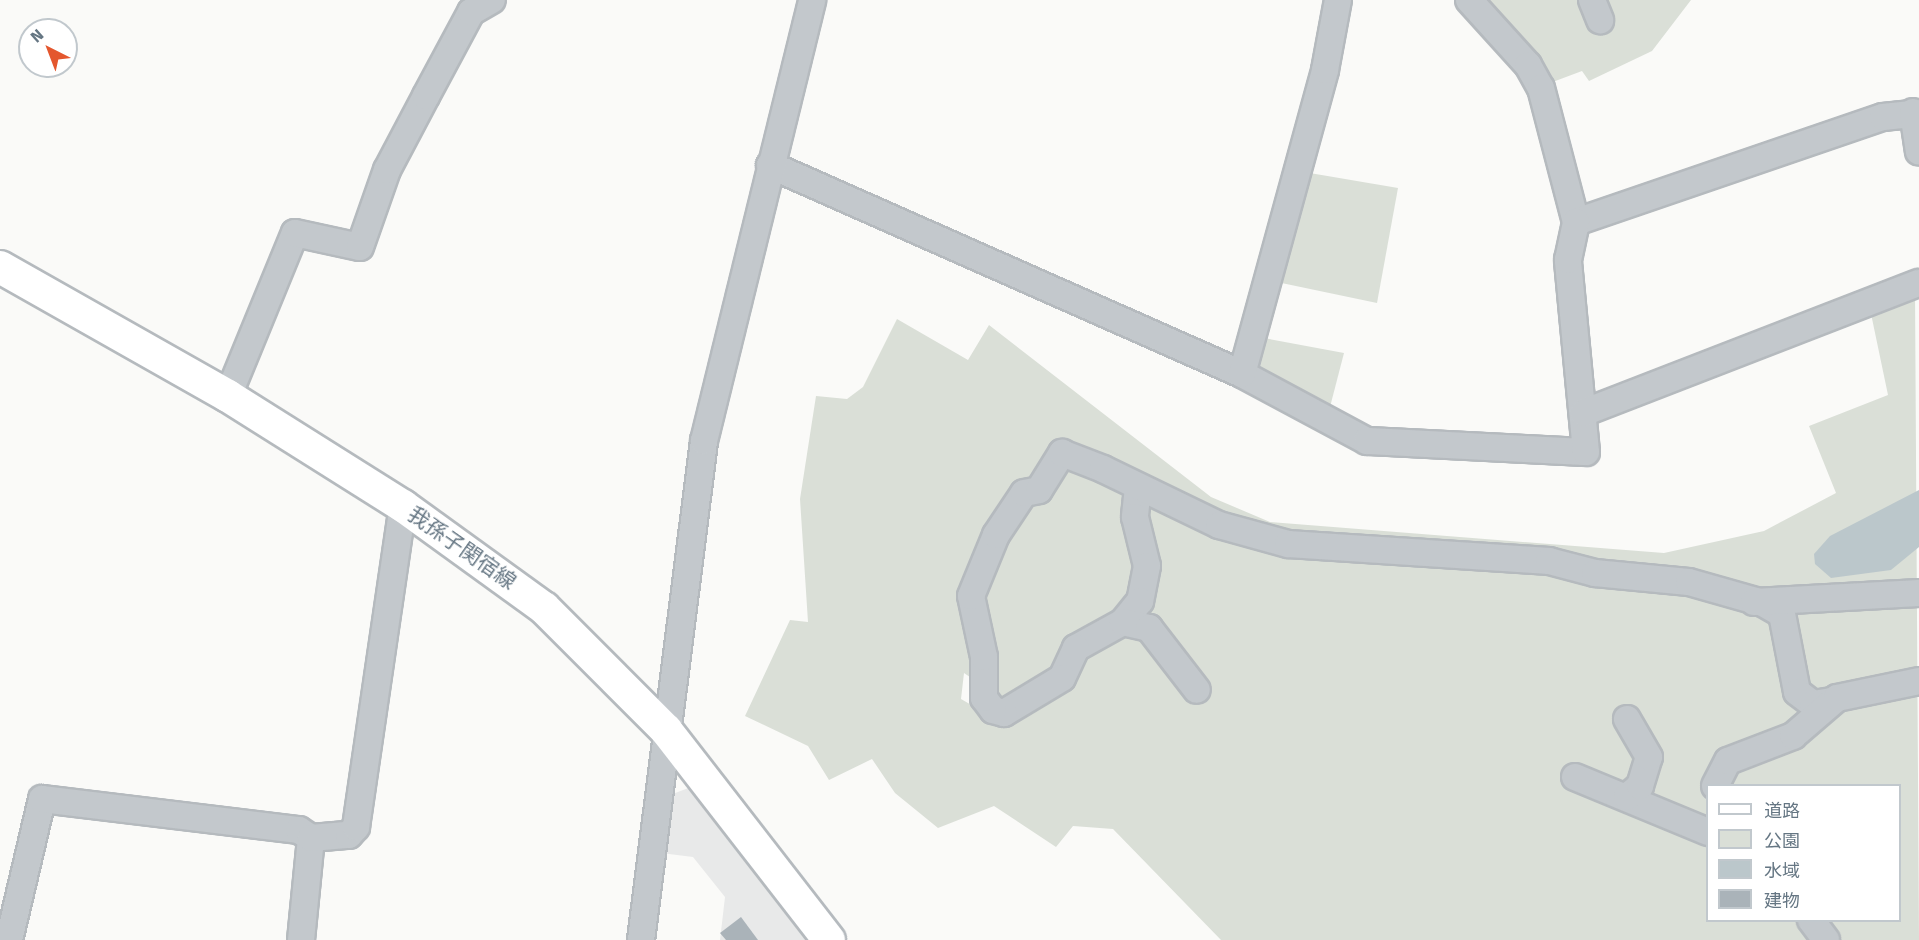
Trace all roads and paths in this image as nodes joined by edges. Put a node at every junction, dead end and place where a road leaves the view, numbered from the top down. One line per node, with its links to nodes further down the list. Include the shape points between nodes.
1 (492, 0): 12 (street, via 471,12 426,96 387,170 360,247 295,233)
2 (812, 0): 7 (street)
3 (1338, 0): 11 (street, via 1325,70)
4 (1469, 0): 8 (street, via 1528,65 1541,88)
5 (1916, 112): 6 (street); 8 (street, via 1883,117)
6 (1919, 152)
7 (770, 165): 11 (street); 25 (street, via 704,441)
8 (1576, 222): 13 (street, via 1568,260)
9 (0, 267): 12 (main road, 我孫子関宿線)
10 (1919, 284): 13 (street)
11 (1242, 374): 13 (street, via 1367,441 1573,454 1586,452)
12 (228, 396): 15 (main road, 我孫子関宿線)
13 (1583, 412)
14 (1138, 488): 18 (street, via 1218,525 1288,544 1549,561 1595,573 1689,582); 19 (street, via 1135,517 1148,566 1147,589); 19 (street, via 1062,453 1039,489 1024,493 996,535 971,596 984,657 984,698 1004,713 1036,696 1062,678 1076,648)
15 (403, 506): 25 (main road, 我孫子関宿線, via 544,608); 30 (street, via 356,827 349,835)
16 (1919, 593): 17 (street)
17 (1808, 597): 18 (street); 20 (street)
18 (1754, 602): 20 (street, via 1772,606)
19 (1123, 622): 22 (street, via 1149,628)
20 (1786, 626): 23 (street, via 1797,692 1813,704)
21 (1919, 681): 23 (street)
22 (1197, 690)
23 (1833, 701): 27 (street, via 1793,736 1728,761 1716,774)
24 (1627, 719): 28 (street, via 1649,757 1642,780)
25 (666, 730): 34 (street); 35 (main road, 我孫子関宿線)
26 (1575, 777): 28 (street)
27 (1715, 784)
28 (1627, 797): 29 (street)
29 (1706, 832)
30 (311, 838): 32 (street, via 299,830 42,799); 33 (street)
31 (1812, 922): 36 (street)
32 (9, 940)
33 (301, 940)
34 (641, 940)
35 (829, 940)
36 (1826, 940)

